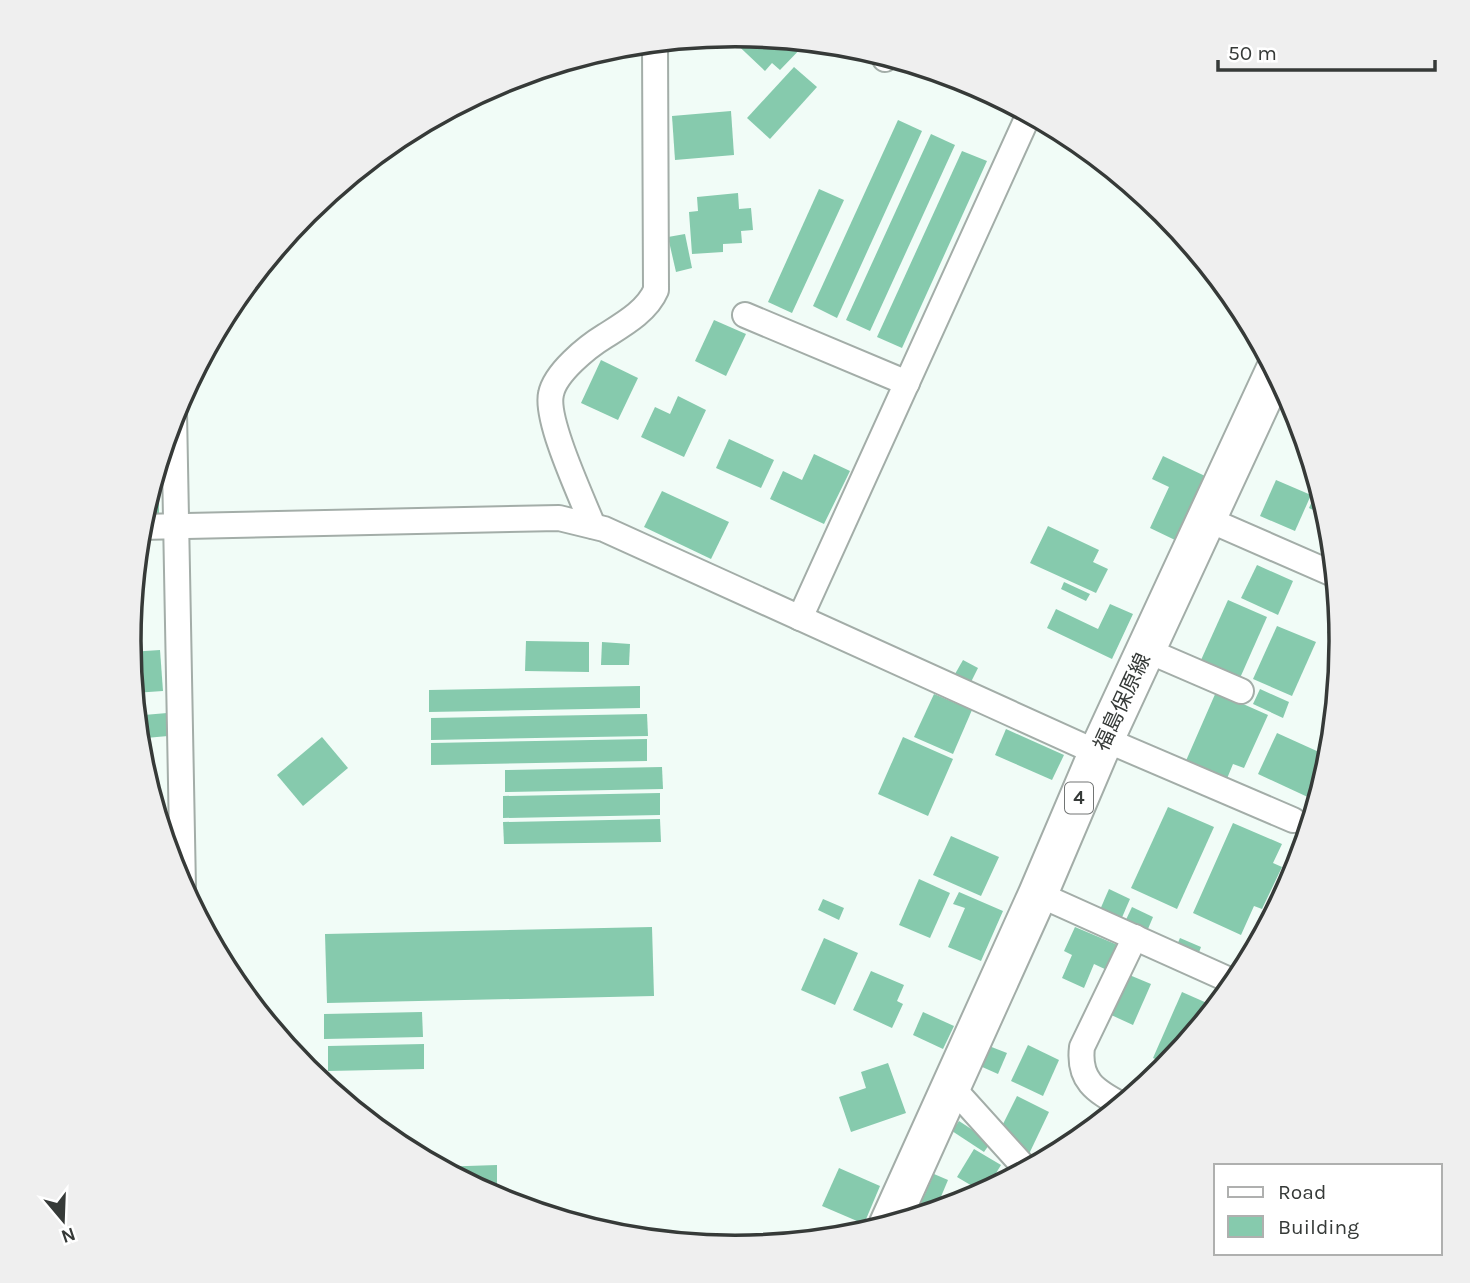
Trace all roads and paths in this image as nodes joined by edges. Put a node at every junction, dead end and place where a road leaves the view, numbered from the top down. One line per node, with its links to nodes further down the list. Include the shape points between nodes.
1 (655, 52): 10 (street, via 656,290 636,314 583,350 551,390 555,429)
2 (1025, 123): 4 (street)
3 (745, 315): 4 (street)
4 (907, 383): 12 (street)
5 (1270, 383): 7 (main road, 福島保原線 / 4)
6 (174, 444): 8 (street)
7 (1206, 519): 11 (street); 13 (main road, 福島保原線 / 4)
8 (175, 525): 9 (street); 10 (street, via 559,518); 17 (street)
9 (152, 526)
10 (593, 526): 12 (street)
11 (1325, 570)
12 (800, 618): 15 (street)
13 (1146, 650): 14 (street); 15 (main road, 福島保原線 / 4)
14 (1241, 691)
15 (1101, 746): 16 (street); 18 (main road, 福島保原線 / 4)
16 (1293, 820)
17 (182, 860)
18 (1038, 894): 19 (street); 21 (main road, 福島保原線 / 4)
19 (1135, 937): 20 (street); 22 (street, via 1082,1047 1083,1073)
20 (1225, 978)
21 (951, 1086): 23 (street); 24 (main road, 福島保原線 / 4)
22 (1113, 1099)
23 (1020, 1162)
24 (893, 1215)

